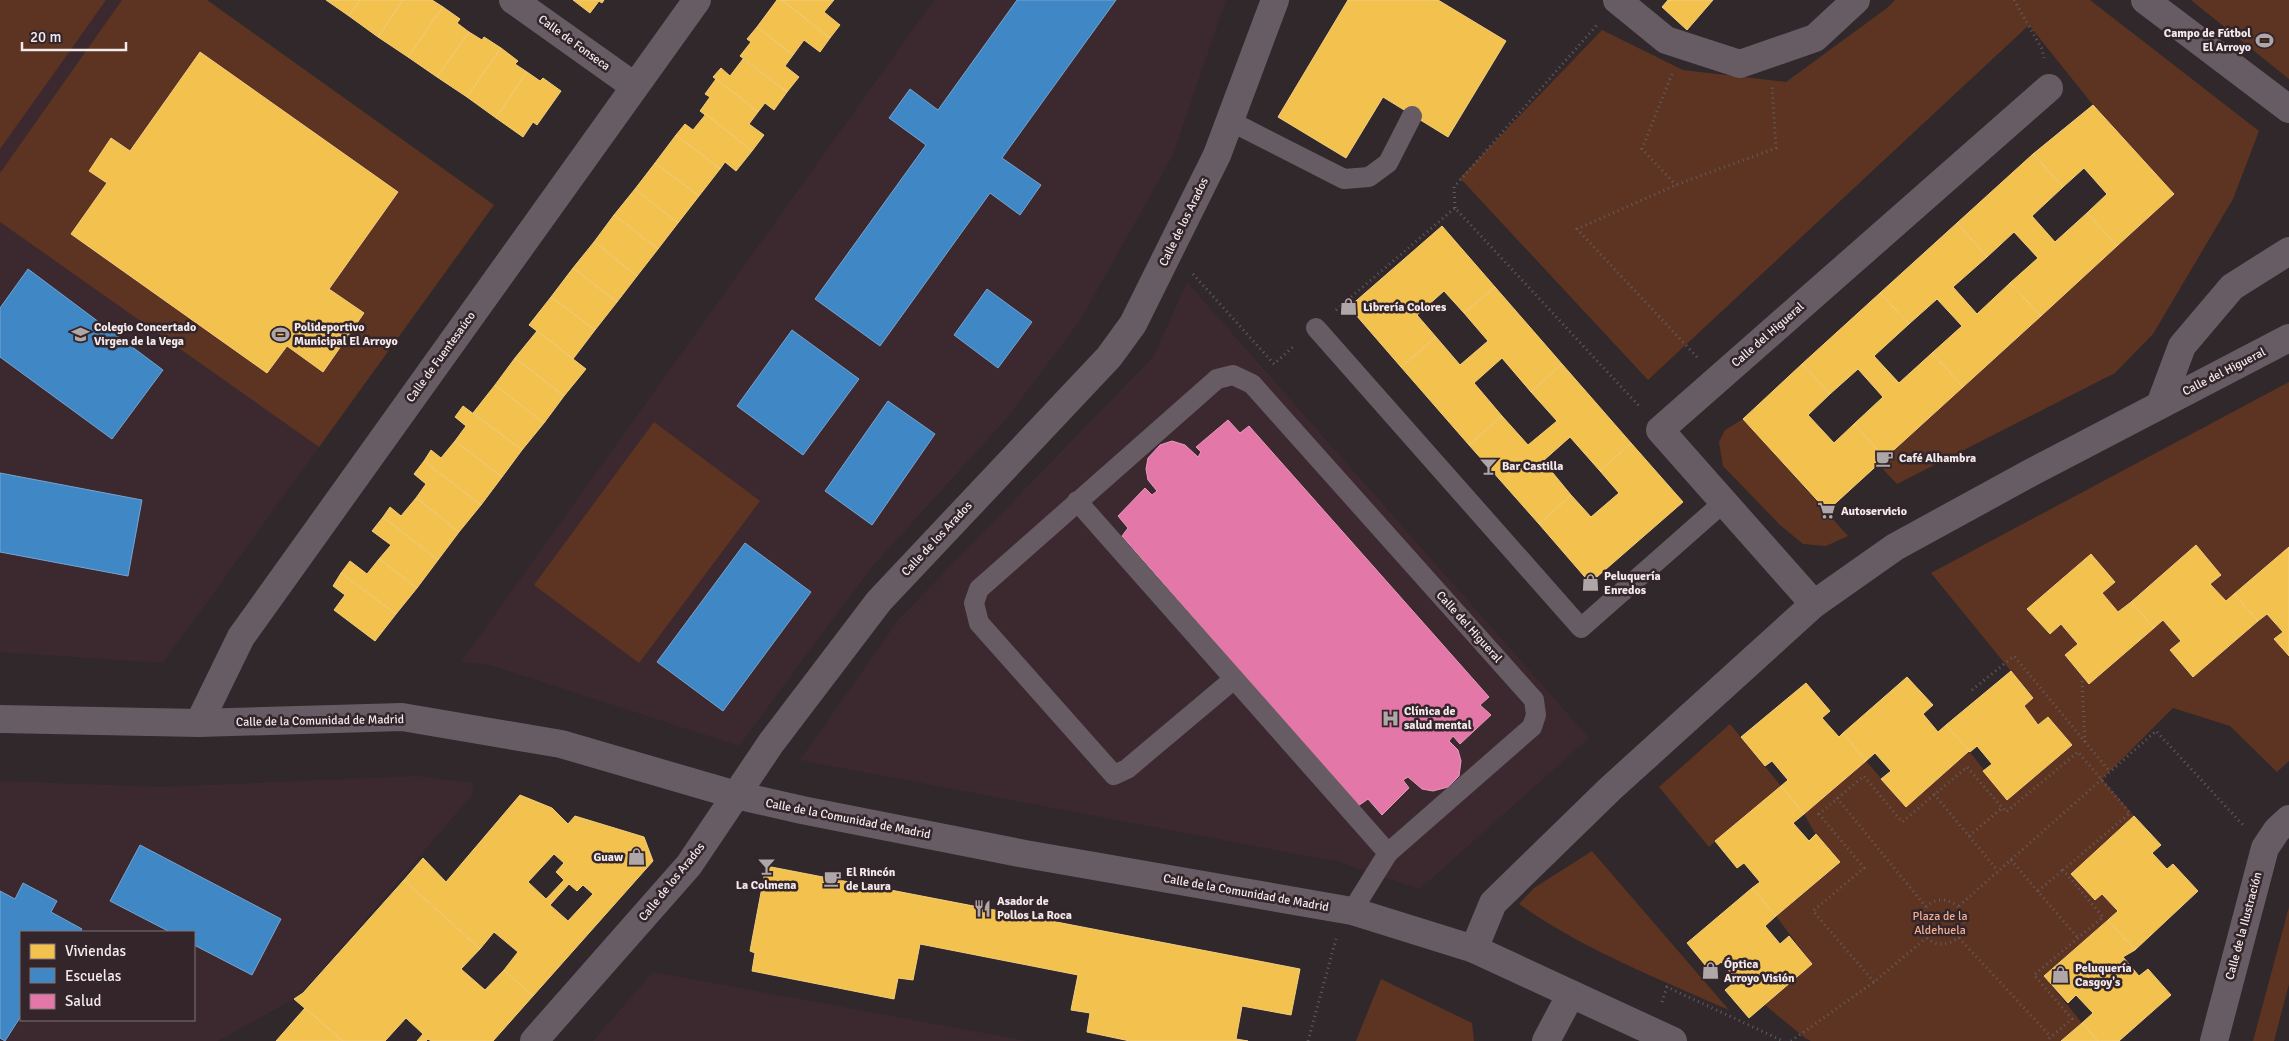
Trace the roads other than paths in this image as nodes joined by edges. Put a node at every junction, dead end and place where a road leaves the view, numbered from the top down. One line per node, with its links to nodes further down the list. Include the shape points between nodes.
1 (513, 0): 7 (street, Calle de Fonseca)
2 (697, 0): 7 (street, Calle de Fuentesaúco)
3 (1275, 0): 11 (street, Calle de los Arados)
4 (1856, 0): 6 (street, via 1815,38 1740,64 1666,40)
5 (2145, 0): 9 (street)
6 (1618, 1)
7 (634, 86): 21 (street, Calle de Fuentesaúco, via 241,637)
8 (2049, 88): 17 (street, Calle del Higueral, via 1660,430)
9 (2289, 109)
10 (1412, 116): 11 (lane, via 1388,163 1369,177 1344,179)
11 (1230, 121): 22 (street, Calle de los Arados, via 1217,155 1133,324 1109,357 879,601 776,736)
12 (2289, 251): 15 (street, Calle del Higueral, via 2232,287 2182,346)
13 (1316, 328): 17 (lane, via 1581,628)
14 (2289, 338): 15 (street, Calle del Higueral)
15 (2160, 405): 18 (street, Calle del Higueral, via 1895,547)
16 (1077, 501): 19 (lane); 19 (lane, Calle del Higueral, via 979,589 974,603 979,623 1099,760 1114,775 1127,769); 24 (lane, Calle del Higueral, via 1217,379 1233,375 1252,384 1534,700 1536,715 1532,727)
17 (1724, 502): 18 (street)
18 (1814, 604): 26 (street, Calle del Higueral, via 1610,789 1493,903)
19 (1234, 679): 24 (lane)
20 (0, 719): 21 (street, Calle de la Comunidad de Madrid)
21 (199, 723): 22 (street, Calle de la Comunidad de Madrid, via 402,717 561,744)
22 (736, 795): 25 (street, Calle de la Comunidad de Madrid, via 1025,854); 29 (street, Calle de los Arados, via 688,865)
23 (2289, 819): 31 (street, Calle de la Ilustración, via 2265,848)
24 (1388, 853): 25 (lane, Calle del Higueral)
25 (1348, 910): 26 (street, Calle de la Comunidad de Madrid)
26 (1474, 949): 27 (street, Calle de la Comunidad de Madrid)
27 (1571, 994): 28 (street, Calle de la Comunidad de Madrid); 30 (street)
28 (1662, 1036)
29 (534, 1041)
30 (1546, 1041)
31 (2214, 1041)

